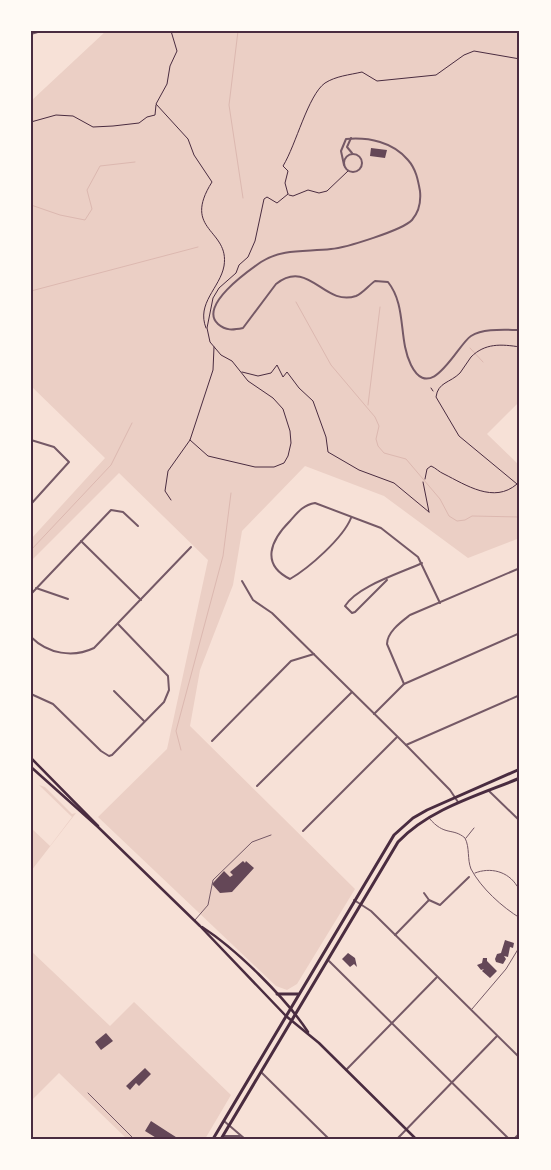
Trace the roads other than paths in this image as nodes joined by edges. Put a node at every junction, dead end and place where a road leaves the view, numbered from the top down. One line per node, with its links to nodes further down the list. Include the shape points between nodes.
1 (41, 31): 2 (street)
2 (31, 34)
3 (351, 138): 4 (street, via 347,147); 5 (street, via 342,146 340,156); 6 (street, via 388,144 409,161 415,169 420,194 416,216 404,226 346,246 331,250 296,250 268,258 220,296 213,313 215,321 228,330 243,328 267,294 291,276 305,278 340,297 357,295 380,279 394,289 412,367 427,377 437,376 470,336 490,331)
4 (353, 153): 5 (street, via 345,157); 5 (street, via 360,157 361,166 354,172 348,171)
5 (344, 165)
6 (520, 330)
7 (31, 440): 8 (street, via 54,447 69,462)
8 (31, 504)
9 (351, 518): 9 (street, via 315,504 306,505 272,544 274,566 290,579 303,572 344,530); 13 (street, via 381,528 418,557)
10 (138, 526): 11 (street, via 123,512 111,510)
11 (80, 541): 17 (street); 20 (street)
12 (191, 547): 20 (street)
13 (422, 564): 15 (street); 21 (street)
14 (520, 568): 21 (street)
15 (387, 580): 15 (street, via 355,612 345,606 350,598 374,583)
16 (242, 581): 25 (street, via 253,600 272,613)
17 (36, 588): 18 (street); 19 (street)
18 (31, 594)
19 (68, 599)
20 (141, 600): 22 (street)
21 (440, 603): 26 (street, via 410,615 388,637 387,644)
22 (118, 624): 24 (street, via 94,648 84,653 68,654 44,648); 32 (street, via 168,676 168,697)
23 (520, 633): 26 (street)
24 (31, 637)
25 (314, 654): 28 (street); 34 (street, via 290,661)
26 (404, 684): 31 (street)
27 (114, 691): 32 (street)
28 (352, 692): 31 (street); 40 (street)
29 (31, 694): 32 (street, via 53,704 109,756)
30 (520, 695): 35 (street)
31 (374, 714): 33 (street)
32 (144, 721)
33 (397, 737): 35 (street); 48 (street)
34 (212, 741)
35 (406, 745): 42 (street)
36 (31, 758): 46 (main road, via 96,821)
37 (31, 767): 46 (main road)
38 (520, 770): 42 (main road)
39 (520, 778): 41 (main road)
40 (257, 786)
41 (489, 791): 43 (main road); 45 (street)
42 (455, 798): 43 (street); 55 (main road, via 420,814 400,830)
43 (459, 804): 44 (main road)
44 (429, 818): 50 (lane, via 440,829); 57 (main road, via 398,842)
45 (520, 821)
46 (98, 827): 59 (main road)
47 (474, 828): 50 (lane)
48 (303, 831)
49 (271, 835): 59 (lane, via 252,842 213,880 208,905)
50 (466, 838): 51 (lane)
51 (474, 874): 53 (lane, via 501,872); 58 (lane, via 503,907)
52 (469, 877): 56 (street, via 443,903)
53 (517, 886)
54 (424, 893): 56 (street)
55 (354, 900): 57 (street); 66 (main road)
56 (429, 900): 61 (street)
57 (361, 904): 61 (street); 63 (main road)
58 (520, 918)
59 (195, 921): 60 (main road)
60 (200, 926): 65 (main road); 69 (main road)
61 (395, 935): 64 (street)
62 (520, 946): 68 (lane, via 506,969)
63 (328, 961): 70 (main road); 72 (street)
64 (437, 977): 68 (street); 72 (street)
65 (277, 994): 66 (main road); 67 (main road)
66 (299, 994): 67 (main road)
67 (290, 1010): 69 (main road); 70 (main road)
68 (471, 1010): 74 (street)
69 (286, 1016): 71 (main road); 80 (main road)
70 (295, 1016): 71 (main road); 73 (main road)
71 (292, 1021): 73 (main road); 77 (main road)
72 (391, 1023): 76 (street); 78 (street)
73 (309, 1034): 76 (main road)
74 (497, 1036): 75 (street); 78 (street)
75 (520, 1058)
76 (346, 1070): 82 (main road)
77 (261, 1072): 81 (main road); 88 (street)
78 (451, 1082): 82 (street); 91 (street)
79 (88, 1093): 86 (lane)
80 (224, 1121): 81 (street); 87 (main road)
81 (230, 1125): 84 (main road); 85 (street)
82 (406, 1129): 89 (street); 90 (main road)
83 (520, 1133): 92 (street)
84 (222, 1137): 85 (street, via 232,1134)
85 (244, 1138)
86 (134, 1139)
87 (213, 1139)
88 (329, 1139)
89 (396, 1139)
90 (416, 1139)
91 (509, 1139)
92 (514, 1139)

